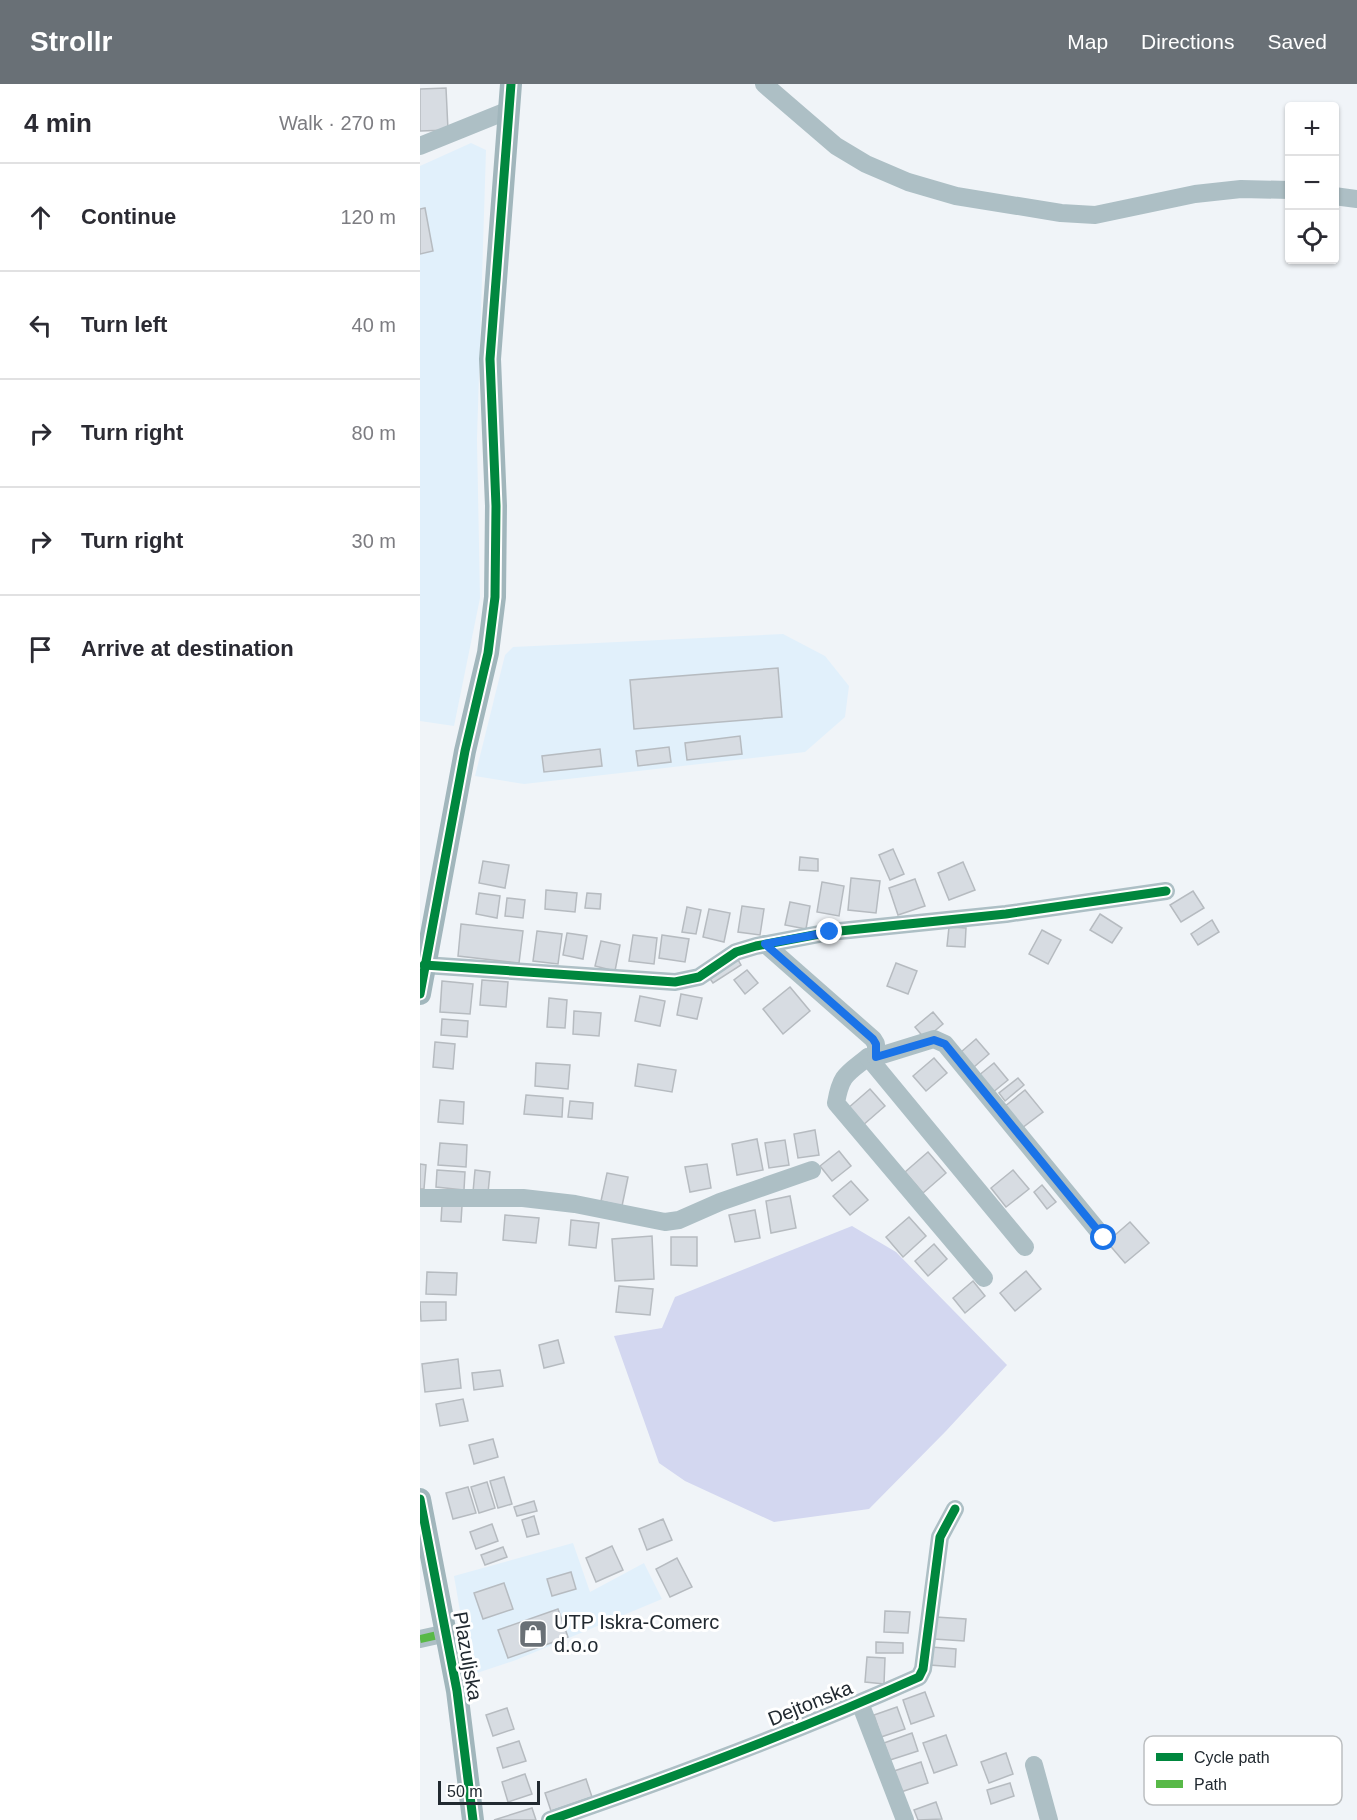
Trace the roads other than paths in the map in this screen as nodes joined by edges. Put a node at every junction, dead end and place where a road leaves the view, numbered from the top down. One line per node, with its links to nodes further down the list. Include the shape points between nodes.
1 (511, 84): 3 (main road)
2 (764, 84): 5 (street, via 836,146 866,164 956,196 1095,215 1195,194)
3 (509, 110): 4 (street); 10 (main road, via 490,359 495,597 488,653)
4 (420, 146)
5 (1285, 190)
6 (1339, 196): 7 (street)
7 (1357, 198)
8 (1166, 891): 9 (street, via 1006,914 830,932)
9 (765, 944): 10 (street, via 736,952 699,977 675,982); 12 (street, via 873,1039 876,1044)
10 (424, 965): 11 (main road)
11 (420, 994)
12 (872, 1057): 15 (street, via 934,1040 945,1044); 16 (street); 17 (street, via 846,1074 839,1084 836,1103)
13 (812, 1170): 14 (street, via 679,1220 664,1222 523,1198)
14 (420, 1198)
15 (1104, 1238)
16 (1025, 1247)
17 (984, 1278)
18 (420, 1499): 20 (main road, Plazuljska)
19 (955, 1509): 22 (street, Dejtonska, via 940,1537 922,1673)
20 (447, 1633): 21 (street); 24 (main road, Plazuljska)
21 (420, 1639)
22 (861, 1703): 25 (street, Dejtonska, via 649,1786); 26 (street, Dejtonska)
23 (1034, 1766): 27 (street)
24 (473, 1820)
25 (550, 1820)
26 (905, 1820)
27 (1049, 1820)

